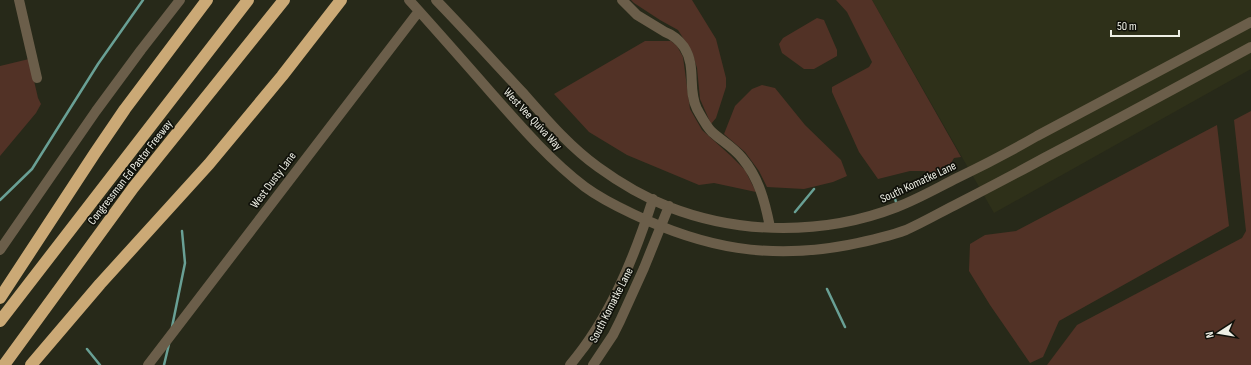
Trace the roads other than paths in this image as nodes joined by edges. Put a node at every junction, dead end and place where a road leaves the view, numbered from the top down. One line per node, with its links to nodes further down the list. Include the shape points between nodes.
1 (19, 0): 13 (street)
2 (180, 0): 19 (street, via 96,111)
3 (207, 0): 20 (highway, via 125,109)
4 (248, 0): 21 (highway, Congressman Ed Pastor Freeway)
5 (284, 0): 22 (highway, Congressman Ed Pastor Freeway, via 134,188)
6 (341, 0): 23 (highway, via 209,164)
7 (409, 0): 10 (street, West Vee Quiva Way)
8 (436, 0): 14 (street, West Vee Quiva Way, via 577,150 626,186)
9 (622, 0): 18 (street, via 637,15 679,41 686,50 690,58 696,107 711,131 742,157 751,169 761,190)
10 (419, 11): 16 (street, West Vee Quiva Way, via 560,167 600,197); 24 (street, West Dusty Lane)
11 (1251, 22): 18 (street, South Komatke Lane, via 917,199 876,214 835,224 814,227)
12 (1251, 47): 17 (street, via 906,230 862,242 796,251 753,250 710,243)
13 (37, 78)
14 (653, 199): 15 (street, South Komatke Lane); 16 (street, South Komatke Lane)
15 (669, 206): 17 (street, South Komatke Lane); 18 (street, South Komatke Lane, via 714,220)
16 (646, 220): 17 (street, West Vee Quiva Way); 25 (street, South Komatke Lane, via 609,309)
17 (661, 227): 26 (street, South Komatke Lane, via 620,321)
18 (770, 227)
19 (0, 250)
20 (0, 298)
21 (0, 321)
22 (4, 365)
23 (31, 365)
24 (148, 365)
25 (570, 365)
26 (593, 365)

